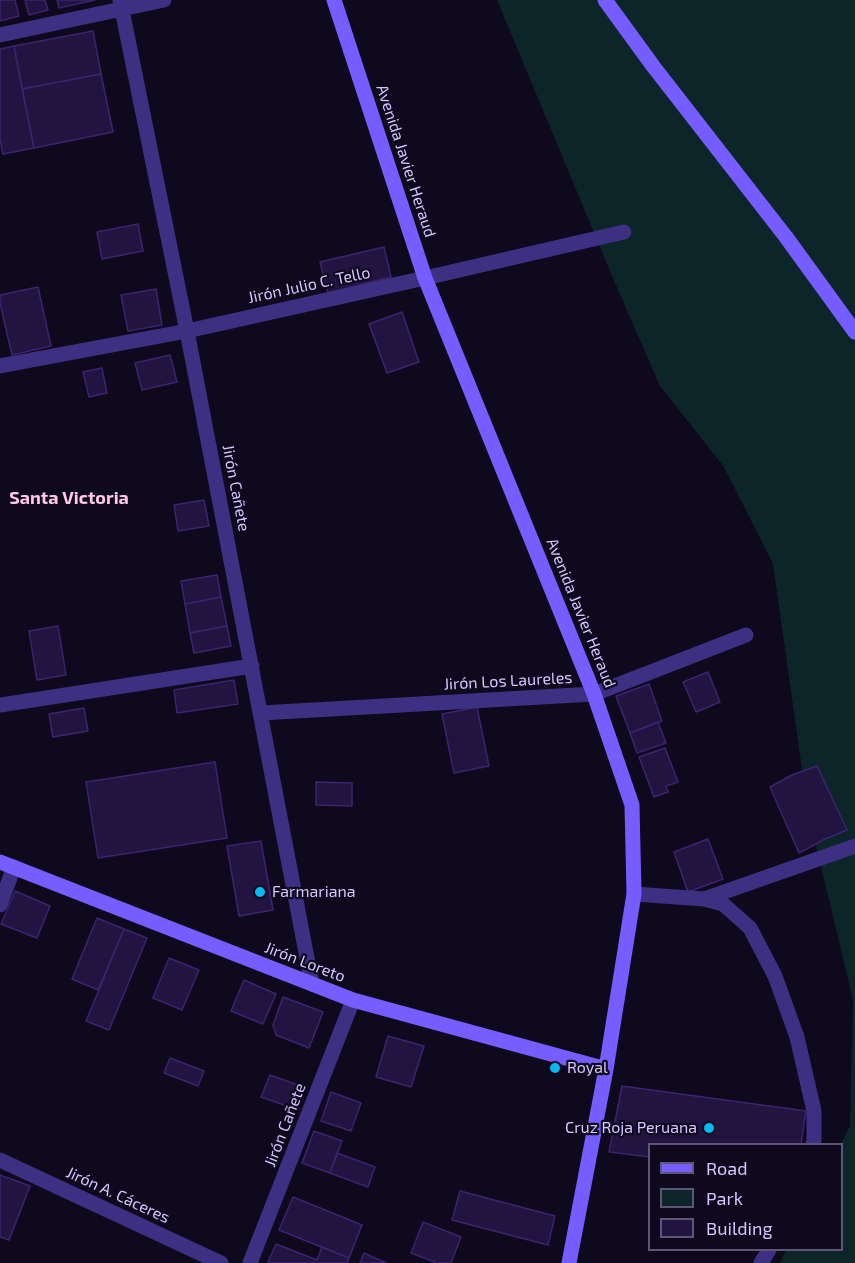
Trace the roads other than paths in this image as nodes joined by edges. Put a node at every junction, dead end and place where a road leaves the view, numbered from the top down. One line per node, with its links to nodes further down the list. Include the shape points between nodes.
1 (164, 0): 4 (street)
2 (334, 0): 7 (main road, Avenida Javier Heraud)
3 (605, 0): 9 (main road)
4 (121, 4): 5 (street); 8 (street, Jirón Cañete)
5 (0, 35)
6 (624, 231): 7 (street, Jirón Julio C. Tello)
7 (425, 278): 8 (street, Jirón Julio C. Tello); 13 (main road, Avenida Javier Heraud)
8 (187, 331): 10 (street, Jirón Julio C. Tello); 12 (street, Jirón Cañete)
9 (855, 332)
10 (0, 366)
11 (746, 635): 13 (street, Jirón Los Laureles)
12 (252, 666): 14 (street); 15 (street, Jirón Cañete)
13 (594, 694): 15 (street, Jirón Los Laureles); 18 (main road, Avenida Javier Heraud, via 632,804)
14 (0, 705)
15 (261, 713): 21 (street, Jirón Cañete)
16 (855, 846): 19 (street)
17 (7, 864): 20 (street); 21 (main road, Jirón Loreto)
18 (634, 894): 19 (street); 23 (main road, Avenida Javier Heraud)
19 (704, 899): 24 (street, via 723,904 750,928 775,976 797,1037 814,1111)
20 (0, 905)
21 (312, 984): 22 (main road, Jirón Loreto)
22 (353, 1000): 23 (main road, Jirón Loreto); 28 (street, Jirón Cañete)
23 (606, 1069): 26 (main road, Avenida Javier Heraud)
24 (813, 1143)
25 (0, 1160): 27 (street, Jirón A. Cáceres)
26 (573, 1261)
27 (221, 1263)
28 (250, 1263)

